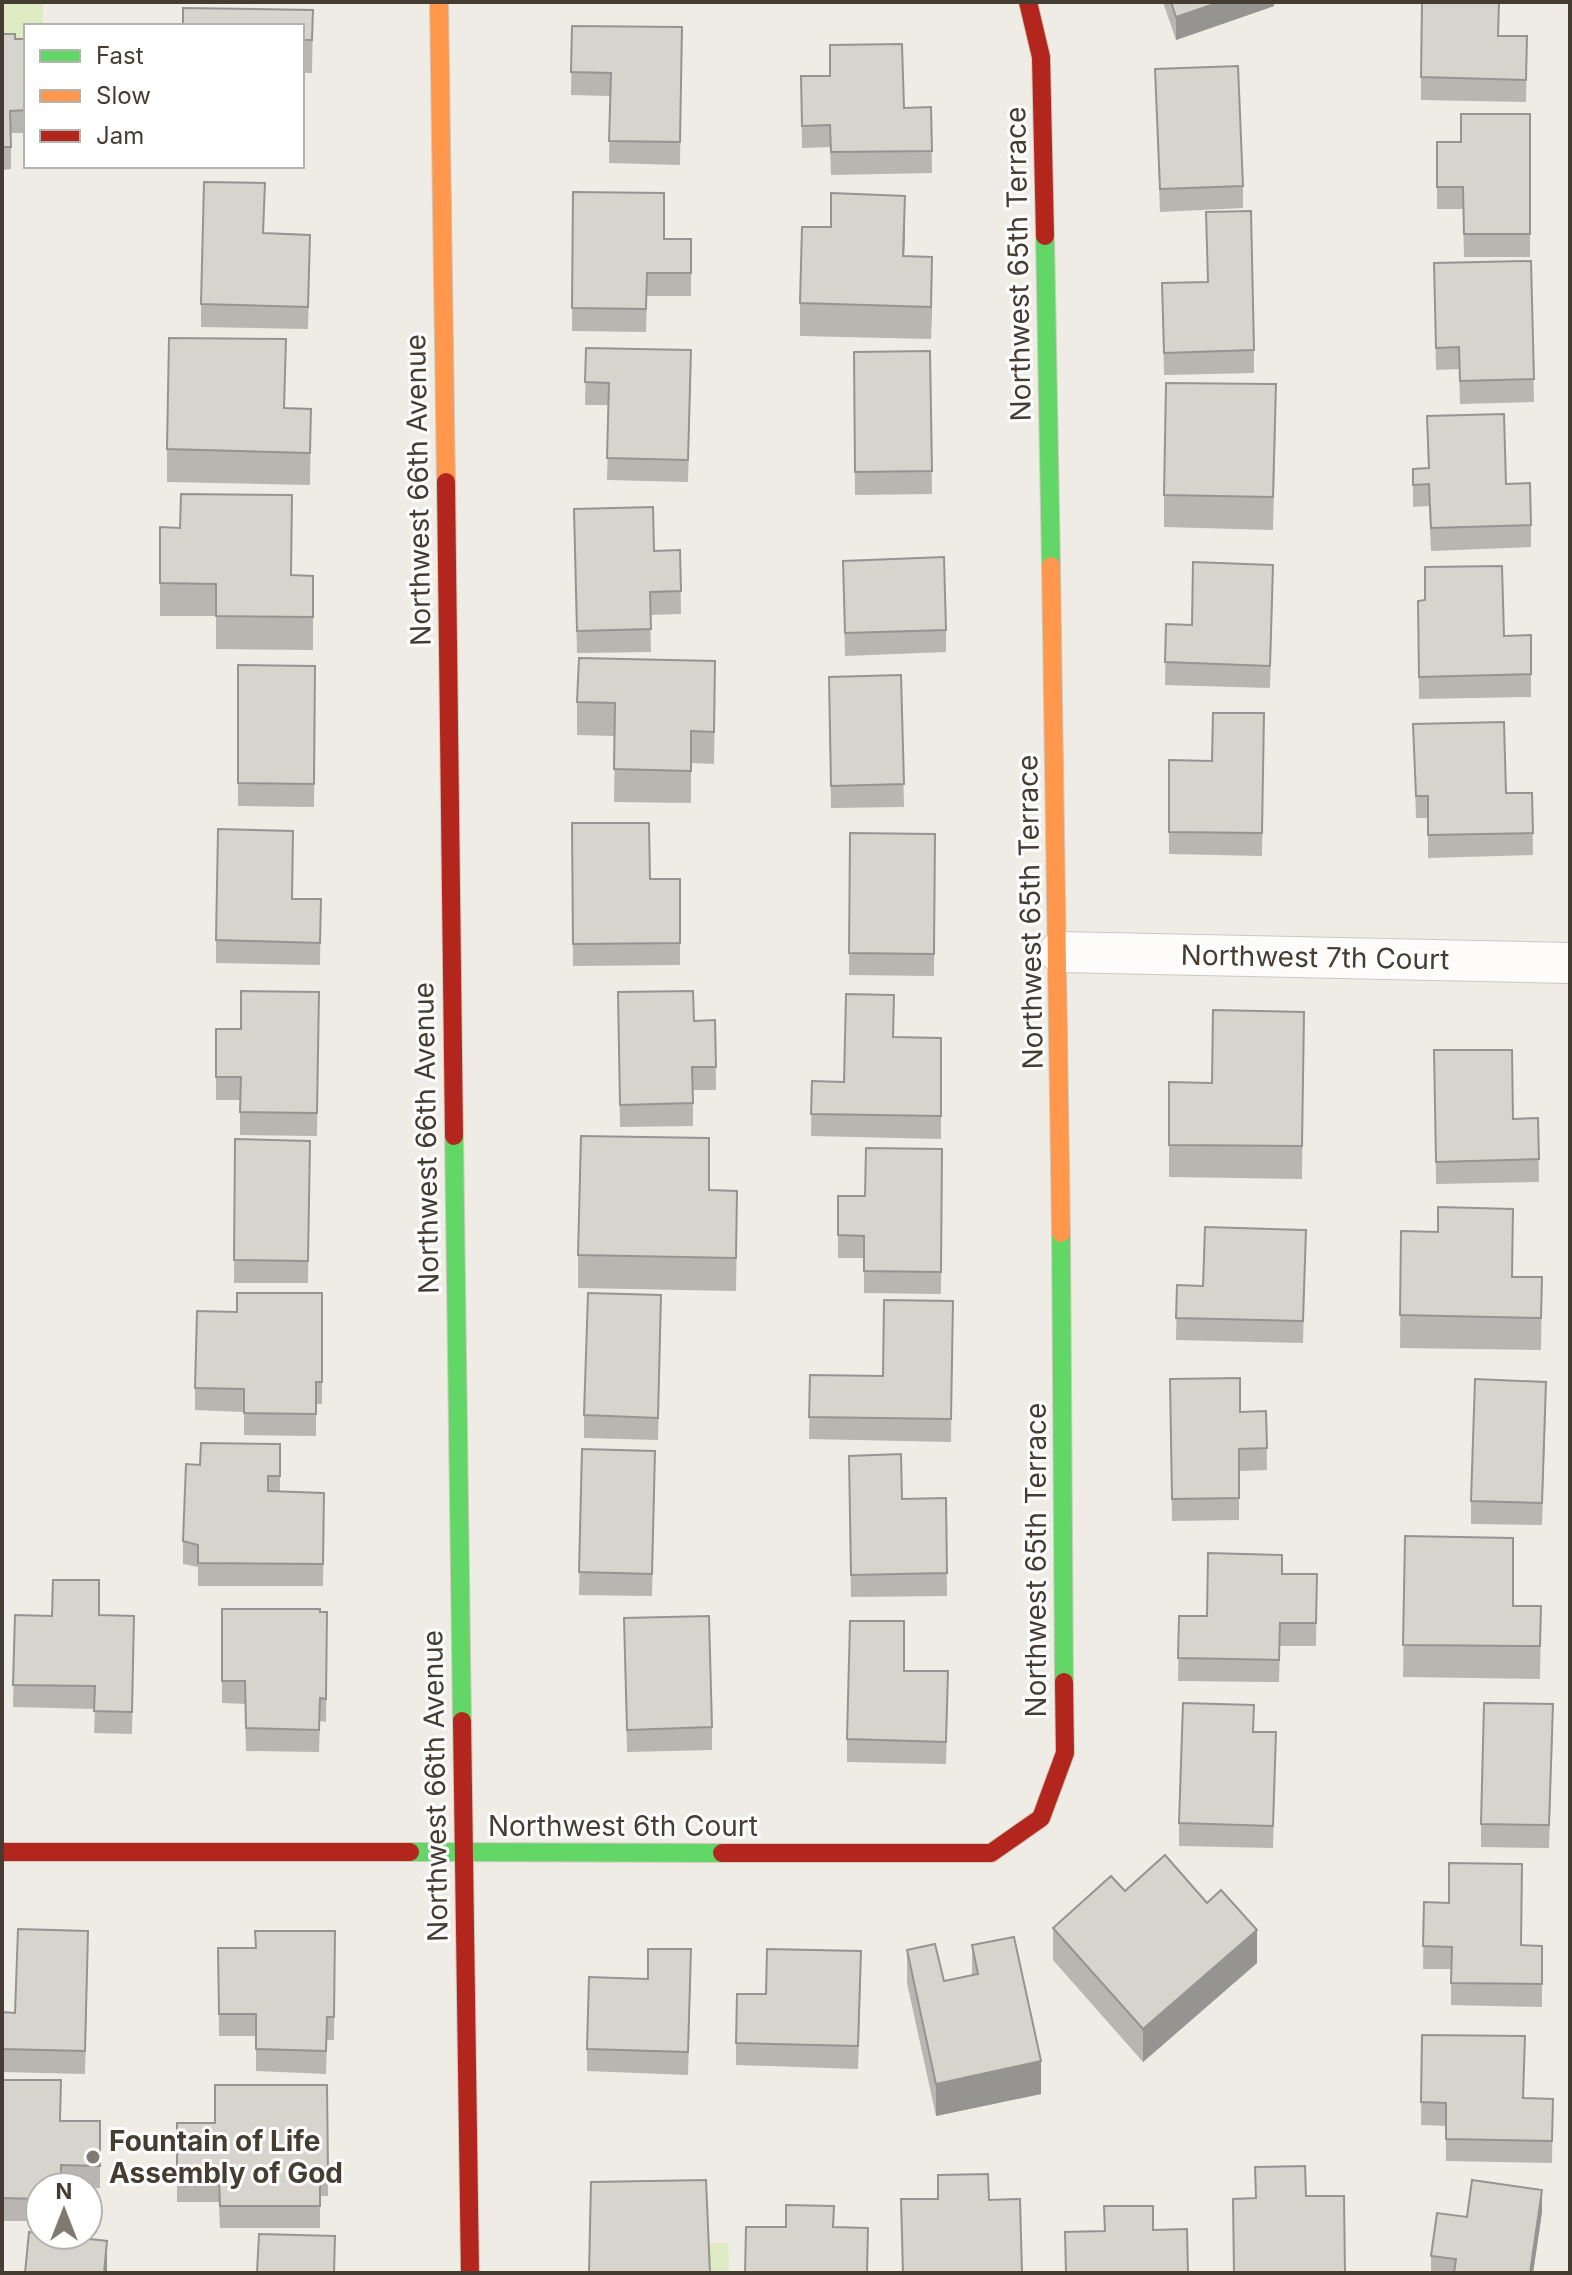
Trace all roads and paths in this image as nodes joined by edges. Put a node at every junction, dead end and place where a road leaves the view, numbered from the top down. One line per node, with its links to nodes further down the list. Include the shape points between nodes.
1 (439, 2): 7 (street, Northwest 66th Avenue)
2 (1028, 2): 3 (street, Northwest 65th Terrace, via 1041,57)
3 (1059, 952): 4 (street, Northwest 7th Court); 5 (street, Northwest 65th Terrace, via 1065,1753)
4 (1570, 963)
5 (1041, 1818): 7 (street, Northwest 6th Court, via 991,1853)
6 (2, 1852): 7 (street, Northwest 6th Court)
7 (463, 1854): 8 (street, Northwest 66th Avenue)
8 (470, 2273)

